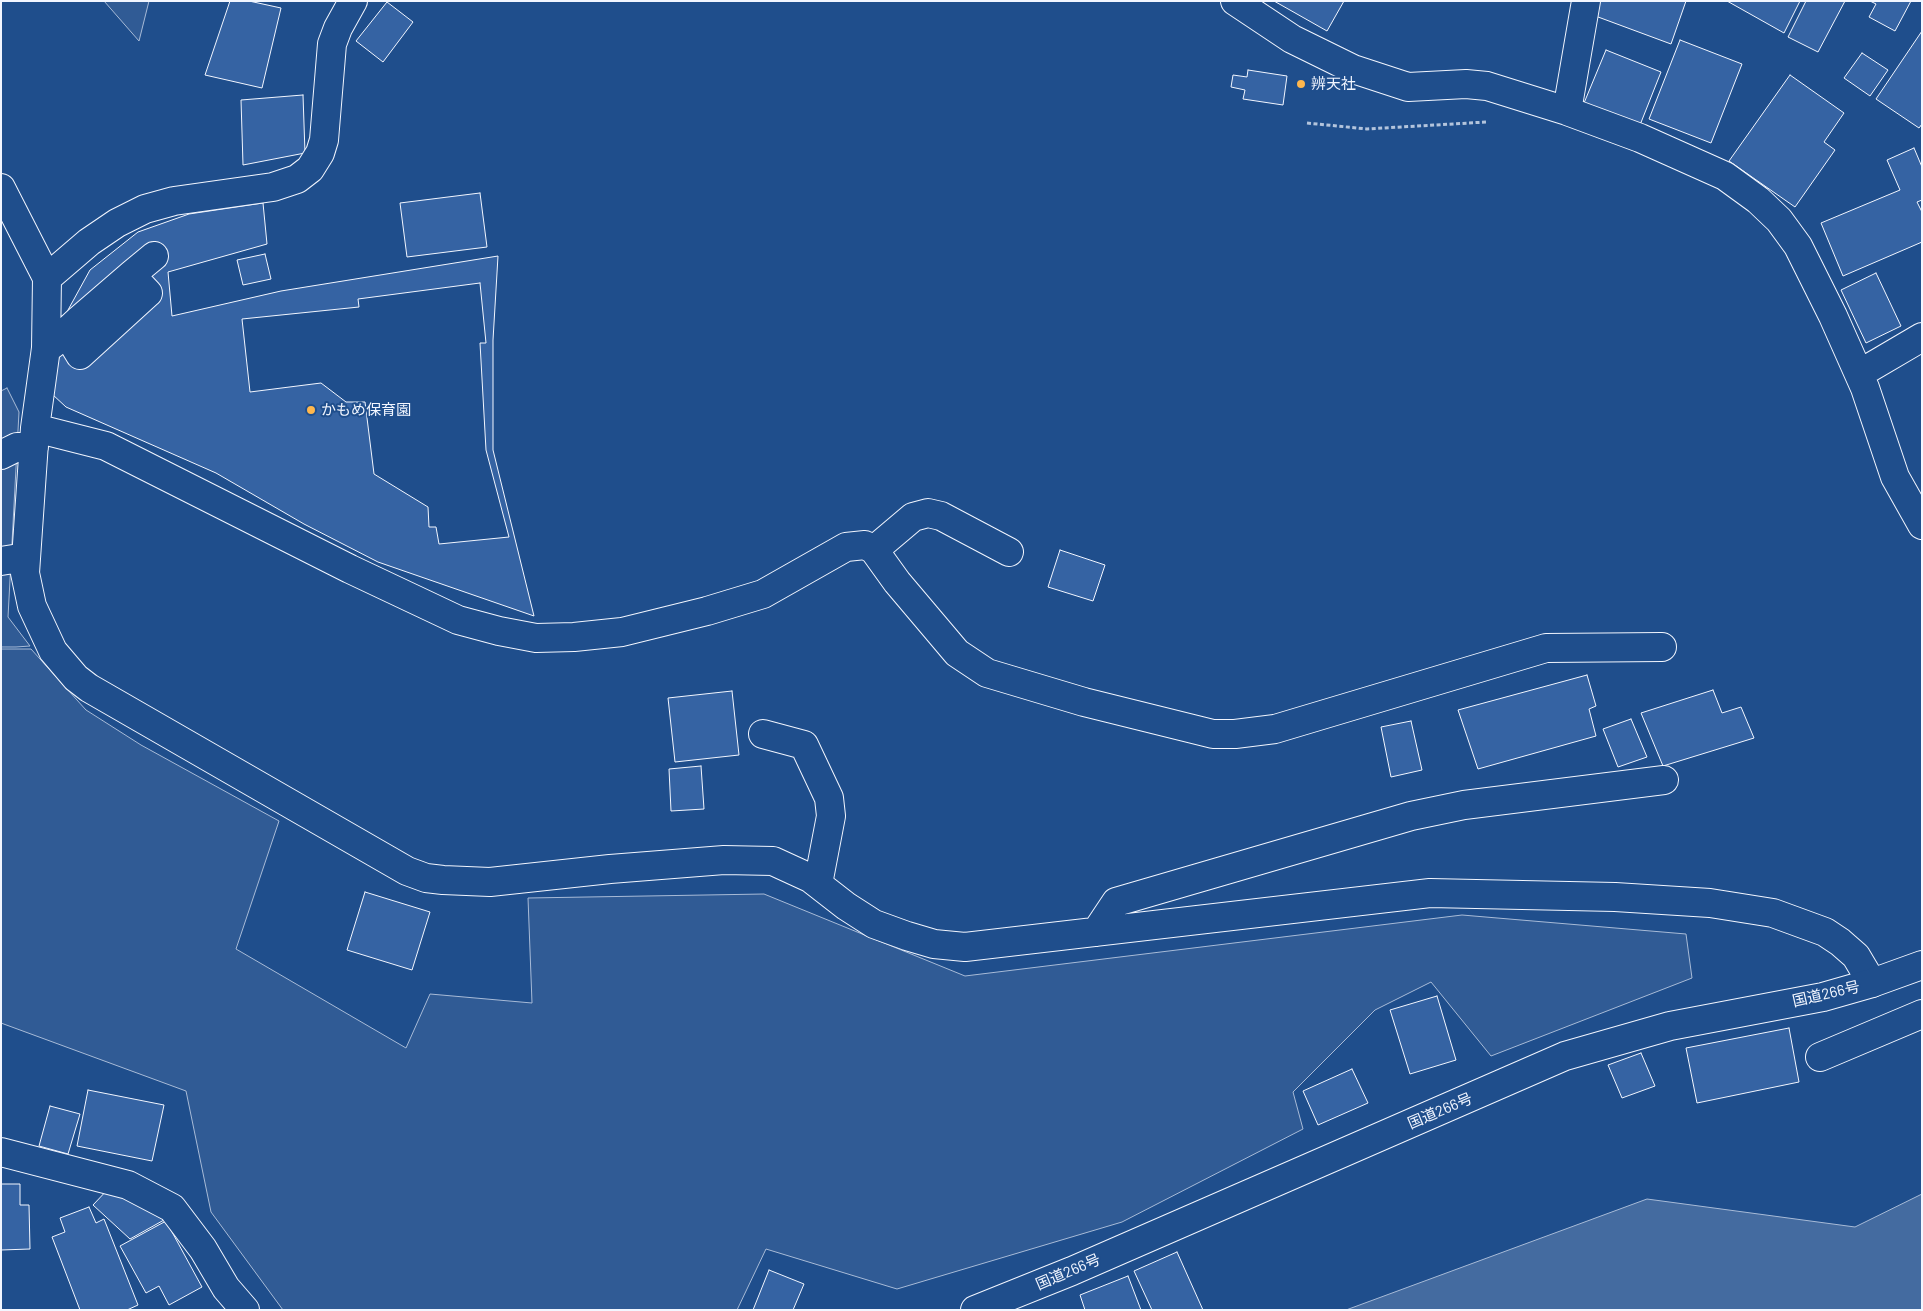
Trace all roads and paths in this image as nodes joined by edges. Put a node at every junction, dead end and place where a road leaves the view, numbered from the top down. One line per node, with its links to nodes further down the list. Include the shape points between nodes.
1 (353, 1): 9 (main road, via 332,44 324,140 310,169 296,179 273,187 174,201 145,209 89,242)
2 (1235, 1): 4 (main road, via 1292,39 1353,69 1387,81 1408,87 1487,86)
3 (1586, 1): 4 (main road)
4 (1566, 111): 12 (main road, via 1640,138 1725,176 1758,200 1779,220 1798,246)
5 (1490, 122): 6 (path, via 1367,130)
6 (1307, 123)
7 (1, 188): 9 (main road)
8 (154, 256): 11 (main road)
9 (47, 278): 11 (main road)
10 (1922, 337): 12 (main road)
11 (56, 340): 13 (main road)
12 (1859, 374): 14 (main road, via 1895,477)
13 (22, 444): 15 (main road, via 106,446 458,620 536,638 622,632 707,611 763,594 846,547 865,545); 17 (main road)
14 (1922, 525)
15 (874, 550): 16 (main road, via 913,517 928,513 941,516); 18 (main road, via 956,652 987,673 1084,702 1213,734 1275,729 1546,648)
16 (1009, 552)
17 (13, 559): 21 (main road, via 24,573 32,606 53,651 76,678 105,698 407,871 426,878 490,882 610,869 751,860 773,861)
18 (1662, 647)
19 (763, 734): 21 (main road, via 804,744 829,798 831,816)
20 (1664, 780): 22 (main road, via 1464,805 1411,816 1116,902)
21 (818, 884): 22 (main road, via 874,924 934,944 965,947)
22 (1096, 932): 24 (main road, via 1430,893 1682,901 1773,913 1825,932 1856,956)
23 (1922, 965): 24 (main road, 国道266号)
24 (1872, 983): 29 (main road, 国道266号, via 1823,997 1670,1026 1566,1056)
25 (1922, 1014): 26 (main road)
26 (1820, 1057)
27 (1, 1152): 28 (main road, via 128,1185 172,1208 203,1249 226,1288)
28 (246, 1310)
29 (975, 1310)

